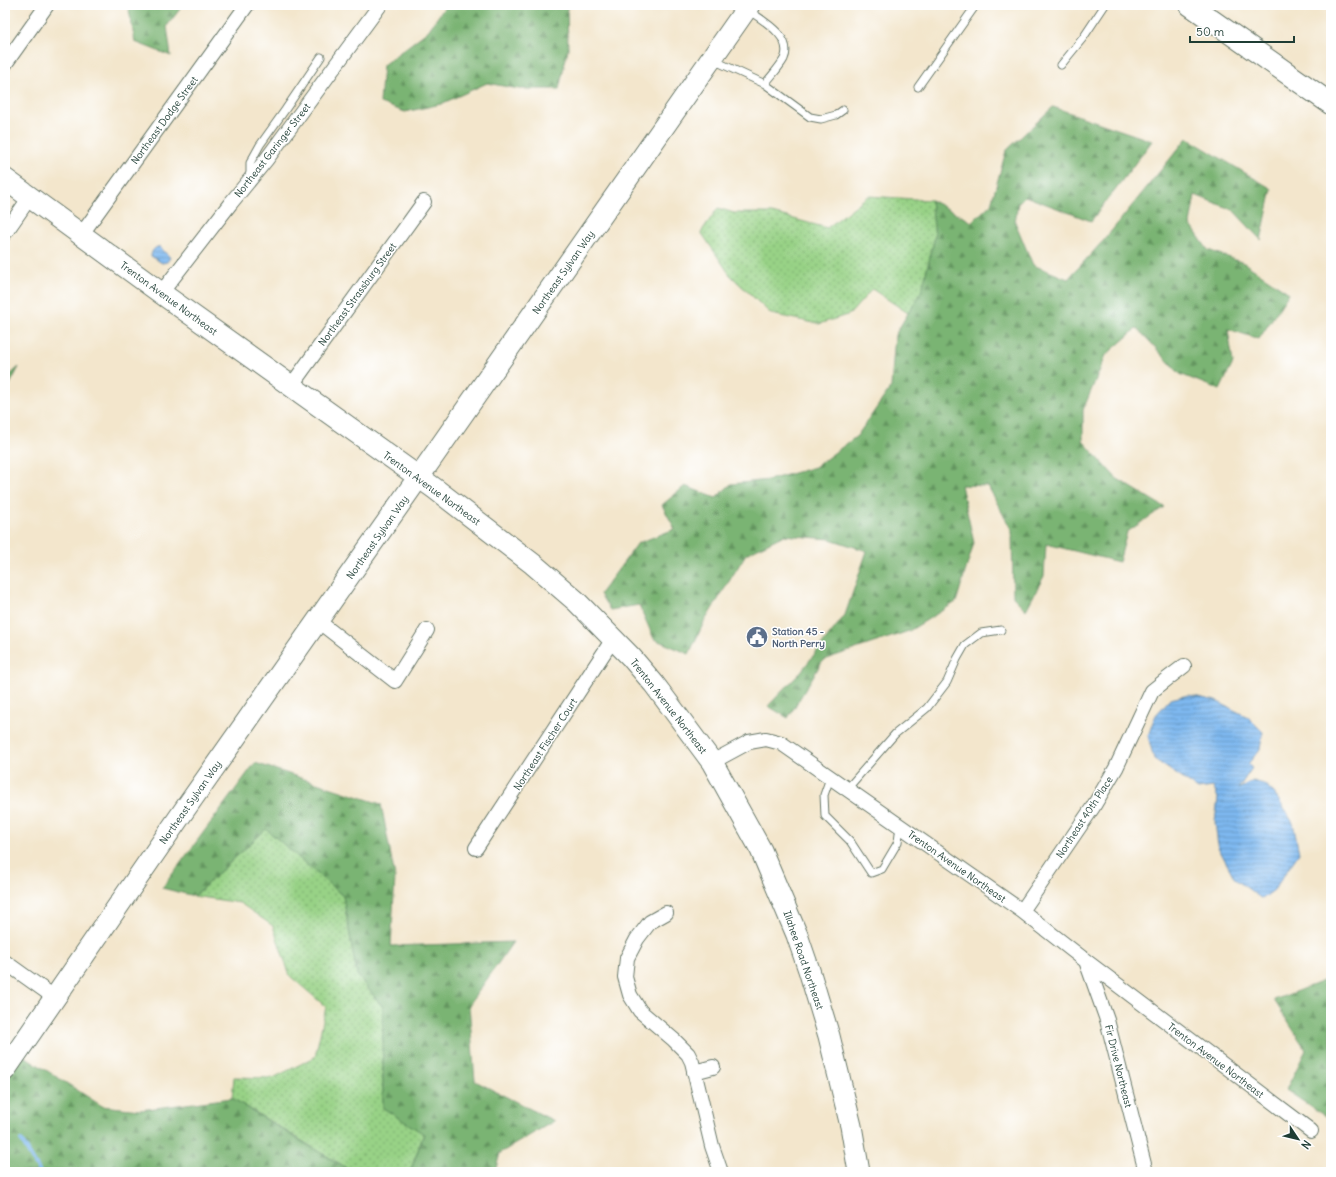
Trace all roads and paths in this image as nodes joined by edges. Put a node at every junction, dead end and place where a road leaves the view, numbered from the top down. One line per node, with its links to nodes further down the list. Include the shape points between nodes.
1 (47, 5): 10 (street)
2 (247, 5): 21 (street, Northeast Dodge Street)
3 (380, 5): 17 (street, Northeast Garinger Street)
4 (976, 5): 13 (lane)
5 (1105, 5): 11 (lane)
6 (1190, 5): 14 (main road)
7 (748, 7): 9 (main road, Northeast Sylvan Way); 12 (lane, via 780,34 786,50 784,59)
8 (321, 57): 17 (lane, via 260,144 250,163)
9 (711, 59): 12 (lane); 24 (main road, Northeast Sylvan Way)
10 (5, 64)
11 (1061, 65)
12 (765, 84): 15 (lane, via 810,117 821,119 836,116)
13 (918, 87)
14 (1331, 104)
15 (844, 110)
16 (5, 179): 18 (main road, Trenton Avenue Northeast)
17 (250, 179): 22 (street, Northeast Garinger Street)
18 (30, 198): 20 (street); 21 (main road, Trenton Avenue Northeast)
19 (424, 202): 23 (street, Northeast Strassburg Street)
20 (5, 233)
21 (81, 235): 22 (main road, Trenton Avenue Northeast)
22 (160, 292): 23 (main road, Trenton Avenue Northeast)
23 (291, 386): 24 (main road, Trenton Avenue Northeast)
24 (419, 478): 25 (main road, Northeast Sylvan Way); 28 (main road, Trenton Avenue Northeast, via 552,580)
25 (318, 621): 26 (street, via 395,681); 39 (main road, Northeast Sylvan Way)
26 (427, 630)
27 (1001, 630): 32 (lane, via 981,633 965,645 947,682 927,708 895,734)
28 (613, 639): 30 (main road, Trenton Avenue Northeast, via 654,684); 34 (street, Northeast Fischer Court)
29 (1184, 666): 35 (street, Northeast 40th Place, via 1152,691 1116,768 1093,807)
30 (712, 762): 31 (street, Trenton Avenue Northeast, via 749,742 766,739 781,743); 45 (main road, Illahee Road Northeast, via 761,850 797,935 829,1036 851,1126)
31 (830, 778): 32 (street, Trenton Avenue Northeast); 33 (lane, via 824,795 826,816 850,841 871,873 882,869 898,842)
32 (847, 789): 33 (street, Trenton Avenue Northeast)
33 (900, 826): 35 (street, Trenton Avenue Northeast)
34 (476, 848)
35 (1022, 911): 38 (street, Trenton Avenue Northeast)
36 (666, 913): 42 (street, via 650,922 637,939 627,958 625,977 630,995 640,1011 688,1054)
37 (5, 962): 39 (street)
38 (1086, 962): 43 (street, Trenton Avenue Northeast); 46 (street, Fir Drive Northeast, via 1107,1020)
39 (54, 997): 41 (main road, Northeast Sylvan Way)
40 (713, 1067): 42 (street)
41 (5, 1070)
42 (694, 1072): 44 (street)
43 (1311, 1131)
44 (721, 1172)
45 (859, 1172)
46 (1146, 1172)

